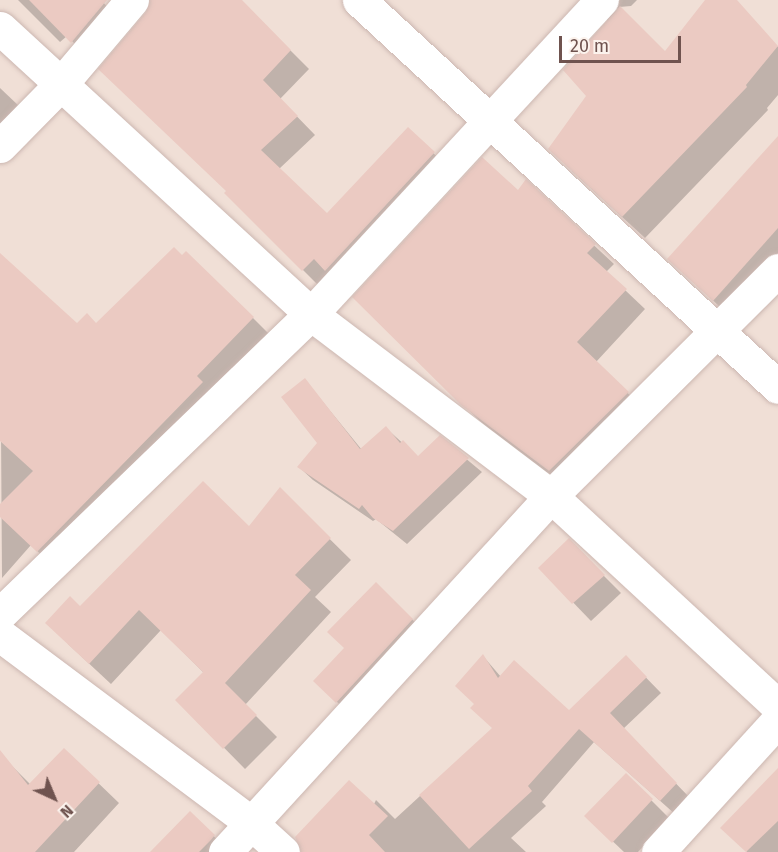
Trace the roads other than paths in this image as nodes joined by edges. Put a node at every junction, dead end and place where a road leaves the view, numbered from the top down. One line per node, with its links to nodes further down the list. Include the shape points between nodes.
1 (132, 0): 5 (street)
2 (358, 0): 6 (street)
3 (602, 0): 6 (street)
4 (0, 27): 5 (street)
5 (61, 84): 7 (street); 9 (street)
6 (491, 120): 9 (street); 10 (street)
7 (0, 146)
8 (778, 270): 10 (street)
9 (311, 314): 12 (street); 13 (street)
10 (717, 331): 11 (street); 12 (street)
11 (778, 387)
12 (551, 496): 15 (street); 17 (street)
13 (0, 614)
14 (0, 635): 17 (street)
15 (778, 706)
16 (778, 720): 20 (street)
17 (251, 823): 18 (street); 19 (street)
18 (225, 852)
19 (283, 852)
20 (658, 852)

